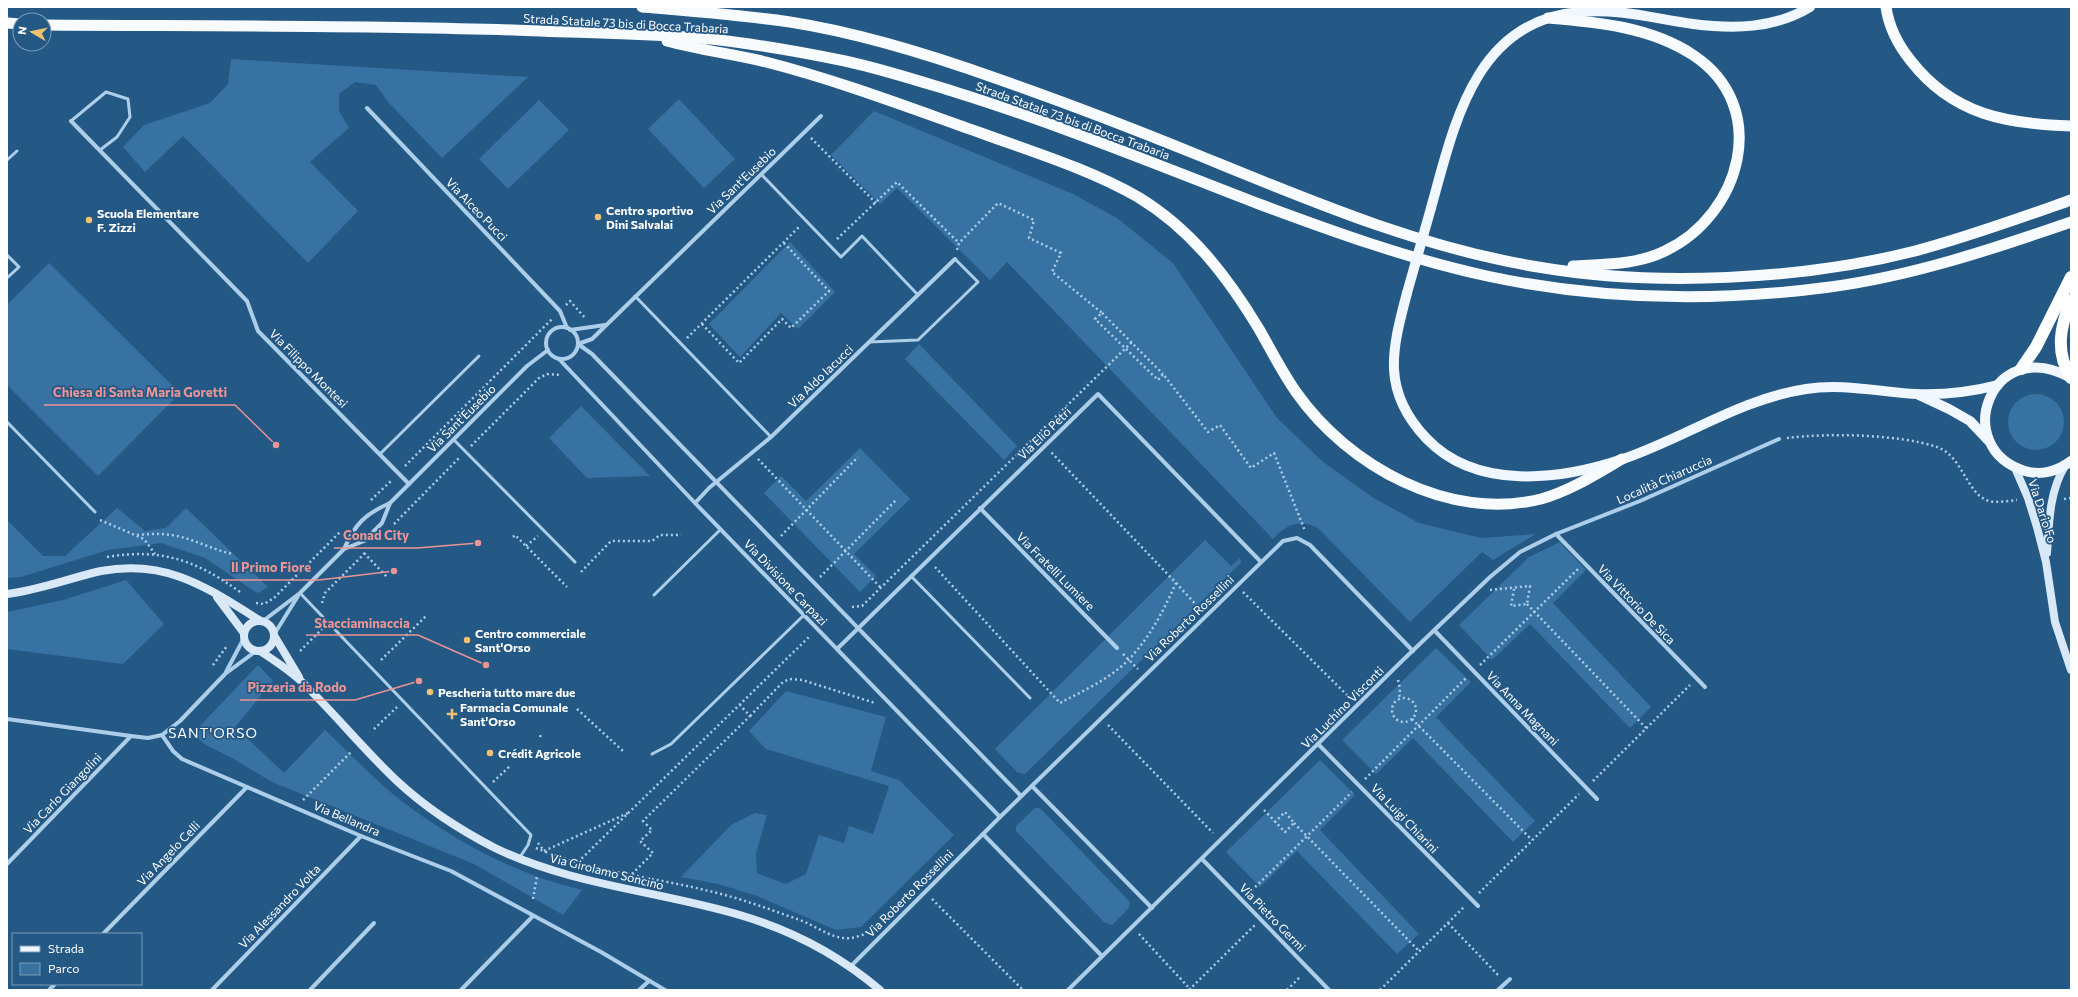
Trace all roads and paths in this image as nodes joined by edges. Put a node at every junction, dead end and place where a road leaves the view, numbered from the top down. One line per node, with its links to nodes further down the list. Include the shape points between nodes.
1 (642, 7): 26 (highway, Strada Statale 73 bis di Bocca Trabaria, via 788,22 912,51 1062,102 1381,227 1474,254)
2 (1810, 7): 4 (main road)
3 (1886, 7): 11 (highway, via 1894,34 1907,55 1927,79 1947,96 1975,111 1996,118 2033,124)
4 (1800, 11): 5 (main road, via 1765,24 1733,27 1604,11)
5 (1548, 18): 26 (highway, via 1634,31 1666,40 1694,56 1714,73 1730,98 1737,118 1739,144 1734,174 1727,192 1703,225 1682,242 1657,255 1632,261); 61 (main road, bridge, via 1525,29 1504,46 1471,86 1454,129 1407,293 1394,346 1395,380 1410,417 1425,437 1440,450 1471,468 1517,477 1549,475)
6 (52, 25): 7 (highway, Strada Statale 73 bis di Bocca Trabaria, via 421,27)
7 (647, 35): 20 (highway, Strada Statale 73 bis di Bocca Trabaria, via 737,43 843,61 900,75 1044,121 1374,245 1465,271 1547,286 1607,293 1684,297 1733,296 1831,287 1895,275 1951,260); 61 (highway, via 690,48 767,63 860,90 1053,160 1136,196 1174,222 1210,257 1245,307 1295,391 1322,422 1366,461 1413,486 1460,500 1522,502 1557,494)
8 (367, 108): 32 (street, Via Alceo Pucci)
9 (821, 116): 12 (street, Via Sant'Eusebio)
10 (71, 121): 13 (street, Via Filippo Montesi); 13 (lane, via 106,92 128,99 130,117 118,137)
11 (2071, 126)
12 (805, 132): 16 (street, Via Sant'Eusebio); 18 (path)
13 (100, 150): 59 (street, Via Filippo Montesi, via 247,301 258,331)
14 (17, 151): 15 (lane)
15 (7, 160)
16 (761, 174): 19 (lane); 30 (street, Via Sant'Eusebio)
17 (2071, 200): 26 (highway, Strada Statale 73 bis di Bocca Trabaria, via 1916,251 1822,269 1671,278)
18 (876, 203): 22 (path, via 897,182); 23 (path)
19 (806, 220): 21 (path); 23 (lane)
20 (2071, 222)
21 (783, 242): 36 (path); 36 (path, via 829,291 791,328 782,319 739,363)
22 (959, 243): 25 (path); 33 (path, via 998,203 1034,220 1028,238 1061,253 1052,272)
23 (830, 246): 29 (lane, via 841,256 862,236)
24 (7, 254): 28 (lane, via 19,267)
25 (955, 259): 29 (street, Via Aldo Iacucci); 38 (lane, via 978,282 918,340)
26 (1541, 268)
27 (2071, 277): 46 (highway, via 2036,347)
28 (7, 278)
29 (918, 295): 38 (street, Via Aldo Iacucci)
30 (635, 296): 35 (street, Via Sant'Eusebio); 41 (lane)
31 (2071, 300): 49 (highway, via 2062,323 2060,345 2064,365)
32 (560, 311): 34 (path, via 570,301); 37 (street, Via Alceo Pucci); 64 (path)
33 (1102, 313): 39 (path); 42 (path, via 1095,320)
34 (585, 317)
35 (605, 324): 37 (street); 40 (street, Via Sant'Eusebio, via 592,339)
36 (702, 324): 41 (path)
37 (568, 329): 40 (street, via 576,335); 43 (street, via 557,328 549,335 546,345)
38 (869, 342): 53 (street, Via Aldo Iacucci)
39 (1132, 342): 42 (path); 47 (path)
40 (578, 344): 45 (street, Via Sant'Eusebio, via 573,355); 65 (street, Via Divisione Carpazi, via 592,354)
41 (682, 344): 53 (lane)
42 (1125, 349): 47 (path, via 1158,380); 106 (path)
43 (548, 350): 45 (street); 55 (street, Via Sant'Eusebio, via 527,366)
44 (478, 356): 59 (lane)
45 (559, 359): 72 (street, Via Divisione Carpazi)
46 (2021, 369): 49 (main road, via 2050,368); 50 (main road)
47 (1163, 374): 86 (path, via 1208,432 1220,425 1251,468 1274,453)
48 (556, 375): 57 (path, via 547,374 539,378)
49 (2071, 378)
50 (1998, 385): 51 (main road, via 1961,392); 56 (main road, via 1990,398 1986,413)
51 (1915, 394): 56 (main road, via 1970,421); 61 (main road, via 1846,387 1807,388 1784,393 1755,402)
52 (7, 422): 76 (lane)
53 (771, 437): 58 (street, Via Aldo Iacucci)
54 (1778, 439): 70 (path, via 1809,435 1843,436 1904,440 1938,448 1955,459 1976,492 1988,501); 81 (street, Località Chiaruccia, via 1640,501)
55 (454, 440): 57 (lane); 66 (street, Via Sant'Eusebio)
56 (1990, 443): 63 (main road, via 2000,458)
57 (465, 451): 78 (path); 80 (lane)
58 (752, 453): 65 (street, Via Aldo Iacucci); 75 (path)
59 (380, 454): 64 (street, Via Filippo Montesi)
60 (858, 457): 75 (path)
61 (1622, 459)
62 (2068, 464): 63 (main road, via 2049,472 2031,473); 96 (main road, Via Dario Fo, via 2057,480 2053,493)
63 (2015, 468): 96 (main road, Via Dario Fo, via 2028,498)
64 (398, 473): 66 (street, Via Filippo Montesi); 73 (path)
65 (717, 483): 72 (street, Via Aldo Iacucci); 85 (street, Via Divisione Carpazi)
66 (409, 484): 71 (street, Via Sant'Eusebio)
67 (2071, 498): 68 (path)
68 (2067, 499)
69 (897, 500): 90 (path)
70 (2014, 500)
71 (390, 503): 89 (street, Via Sant'Eusebio, via 371,512 352,530); 89 (street, Via Sant'Eusebio, via 382,523 364,541)
72 (695, 503): 79 (street, Via Divisione Carpazi)
73 (367, 505)
74 (980, 508): 95 (street, Via Elio Petri, via 1098,394); 99 (street, Via Elio Petri); 128 (street, Via Fratelli Lumiere)
75 (807, 510): 85 (path); 90 (path)
76 (95, 512): 82 (path, via 97,519)
77 (346, 526): 101 (path)
78 (390, 527)
79 (721, 529): 112 (lane); 117 (street, Via Divisione Carpazi)
80 (543, 530): 87 (path); 94 (lane)
81 (1556, 534): 97 (street, Via Vittorio De Sica); 108 (street, Via Luchino Visconti, via 1520,552)
82 (137, 535): 91 (path, via 149,543); 92 (path, via 159,533 178,536 214,550)
83 (681, 535): 98 (path, via 660,535 652,541 611,541)
84 (512, 537): 87 (path, via 515,535)
85 (775, 543): 102 (street, Via Divisione Carpazi)
86 (1310, 545): 95 (street, Via Roberto Rossellini, via 1297,538 1283,541); 132 (street, Via Roberto Rossellini)
87 (526, 546): 105 (path)
88 (369, 548): 93 (path)
89 (344, 549): 111 (street, Via Sant'Eusebio)
90 (846, 551): 102 (path); 106 (path)
91 (155, 554)
92 (233, 554)
93 (364, 554): 100 (path); 115 (path, via 325,592)
94 (575, 562)
95 (1261, 562): 104 (street, Via Roberto Rossellini)
96 (2046, 562): 136 (main road, Via Dario Fo, via 2054,617)
97 (1584, 563): 116 (path); 140 (street, Via Vittorio De Sica)
98 (581, 572)
99 (911, 576): 121 (street, Via Elio Petri); 143 (lane)
100 (388, 578)
101 (289, 583)
102 (814, 583): 121 (street, Via Divisione Carpazi)
103 (1176, 583): 119 (path)
104 (1237, 586): 119 (street, Via Roberto Rossellini); 148 (path)
105 (567, 587)
106 (881, 588): 114 (path, via 862,606)
107 (1514, 589): 108 (path); 113 (path, via 1511,606); 113 (path, via 1530,586)
108 (1475, 591): 123 (street, Via Luchino Visconti)
109 (213, 592): 110 (main road, Via Girolamo Soncino, via 168,572 128,568 102,571); 120 (main road, Via Girolamo Soncino); 126 (main road, Via Girolamo Soncino)
110 (7, 594)
111 (300, 594): 120 (street, Via Sant'Eusebio); 125 (street, Via Sant'Eusebio); 145 (lane)
112 (654, 595)
113 (1527, 604): 116 (path)
114 (852, 607)
115 (323, 608)
116 (1534, 611): 137 (path); 155 (path)
117 (804, 615): 129 (street, Via Divisione Carpazi); 162 (lane, via 671,744)
118 (426, 616): 133 (path)
119 (1206, 616): 139 (street, Via Roberto Rossellini)
120 (261, 620): 125 (main road, Via Girolamo Soncino, via 271,625); 126 (main road, via 248,626)
121 (858, 628): 129 (street, Via Elio Petri); 169 (street, Via Divisione Carpazi)
122 (323, 629): 131 (path)
123 (1435, 631): 132 (street, Via Luchino Visconti); 137 (street, Via Anna Magnani)
124 (813, 633): 147 (path)
125 (275, 635): 130 (main road, via 268,648); 141 (main road, Via Girolamo Soncino)
126 (244, 636): 130 (main road, Via Girolamo Soncino, via 248,646); 138 (street)
127 (231, 640): 134 (path)
128 (1117, 648): 139 (path)
129 (836, 649): 174 (street, Via Divisione Carpazi)
130 (258, 651): 138 (street); 141 (main road, Via Girolamo Soncino)
131 (300, 651)
132 (1413, 651): 135 (street, Via Luchino Visconti)
133 (381, 660)
134 (213, 665)
135 (1393, 670): 144 (path, via 1400,689); 148 (street, Via Luchino Visconti)
136 (2071, 670)
137 (1474, 671): 154 (path); 168 (street, Via Anna Magnani)
138 (225, 674): 157 (street, via 180,721)
139 (1144, 676): 151 (street, Via Roberto Rossellini)
140 (1696, 679): 142 (street, Via Vittorio De Sica); 155 (path)
141 (302, 682): 183 (main road, Via Girolamo Soncino, via 390,774 416,797 461,829)
142 (1704, 687)
143 (1030, 698)
144 (1399, 700): 153 (path, via 1410,700 1415,706); 153 (path, via 1393,709 1394,717 1404,722)
145 (403, 701): 156 (path); 167 (lane)
146 (877, 704): 150 (path, via 802,680 790,679 783,682)
147 (740, 705): 150 (path); 173 (path)
148 (1357, 706): 159 (street, Via Luchino Visconti)
149 (577, 709): 161 (path)
150 (750, 716): 188 (path, via 643,821 652,830 640,841 653,853)
151 (1101, 718): 165 (street, Via Roberto Rossellini); 181 (path)
152 (7, 719): 158 (street)
153 (1412, 719): 154 (path)
154 (1418, 726): 164 (path); 180 (path)
155 (1646, 728): 168 (path)
156 (374, 730)
157 (162, 735): 158 (street, via 148,738); 166 (street, Via Bellandra, via 172,751 182,758)
158 (131, 736): 186 (street, Via Carlo Giangolini)
159 (1318, 744): 164 (street, Via Luigi Chiarini); 171 (street, Via Luchino Visconti)
160 (352, 751): 172 (path)
161 (623, 751)
162 (652, 754)
163 (510, 766): 167 (path)
164 (1359, 785): 179 (path); 192 (street, Via Luigi Chiarini)
165 (1032, 786): 169 (street, Via Roberto Rossellini); 194 (street)
166 (247, 787): 172 (street, Via Bellandra); 199 (street, Via Angelo Celli)
167 (487, 788): 183 (lane, via 531,835 528,845)
168 (1586, 788): 170 (street, Via Anna Magnani); 180 (path)
169 (1021, 796): 174 (street, Via Roberto Rossellini)
170 (1597, 799)
171 (1258, 803): 175 (path); 181 (street, Via Luchino Visconti)
172 (296, 807): 178 (street, Via Bellandra)
173 (631, 812): 182 (path); 185 (path)
174 (1000, 817): 177 (street, Via Roberto Rossellini)
175 (1275, 822): 176 (path, via 1285,832); 176 (path, via 1285,812)
176 (1294, 823): 179 (path)
177 (983, 834): 189 (street, Via Roberto Rossellini); 202 (street)
178 (361, 836): 195 (street, Via Bellandra, via 450,871); 208 (street, Via Alessandro Volta)
179 (1307, 836): 191 (path); 201 (path)
180 (1532, 840): 192 (path)
181 (1220, 841): 184 (street, Via Luchino Visconti)
182 (544, 851)
183 (518, 859): 203 (main road, Via Girolamo Soncino, via 565,875 743,916 798,938)
184 (1202, 859): 191 (street, Via Pietro Germi); 194 (street, Via Luchino Visconti)
185 (578, 862)
186 (7, 864)
187 (537, 875): 190 (path)
188 (632, 875)
189 (925, 891): 203 (street, Via Roberto Rossellini); 214 (path)
190 (533, 900)
191 (1242, 900): 196 (street, Via Pietro Germi)
192 (1472, 900): 193 (street, Via Luigi Chiarini); 198 (path)
193 (1478, 906)
194 (1152, 908): 202 (street, Via Luchino Visconti)
195 (533, 916): 206 (street, Via Bellandra); 210 (street)
196 (1261, 920): 204 (street, Via Pietro Germi); 216 (path)
197 (374, 923): 209 (street)
198 (1448, 923): 201 (path); 207 (path)
199 (104, 933)
200 (1138, 934): 216 (path)
201 (1419, 951): 219 (path)
202 (1102, 956): 215 (street, Via Luchino Visconti)
203 (850, 967): 213 (main road, Via Girolamo Soncino)
204 (1309, 969): 217 (path); 218 (street, Via Pietro Germi)
205 (1510, 979): 207 (street)
206 (649, 980): 211 (street); 212 (street, Via Bellandra)
207 (1506, 983): 220 (street)
208 (212, 990)
209 (310, 990)
210 (461, 990)
211 (639, 990)
212 (665, 990)
213 (880, 990)
214 (1023, 990)
215 (1068, 990)
216 (1190, 990)
217 (1287, 990)
218 (1329, 990)
219 (1380, 990)
220 (1498, 990)

